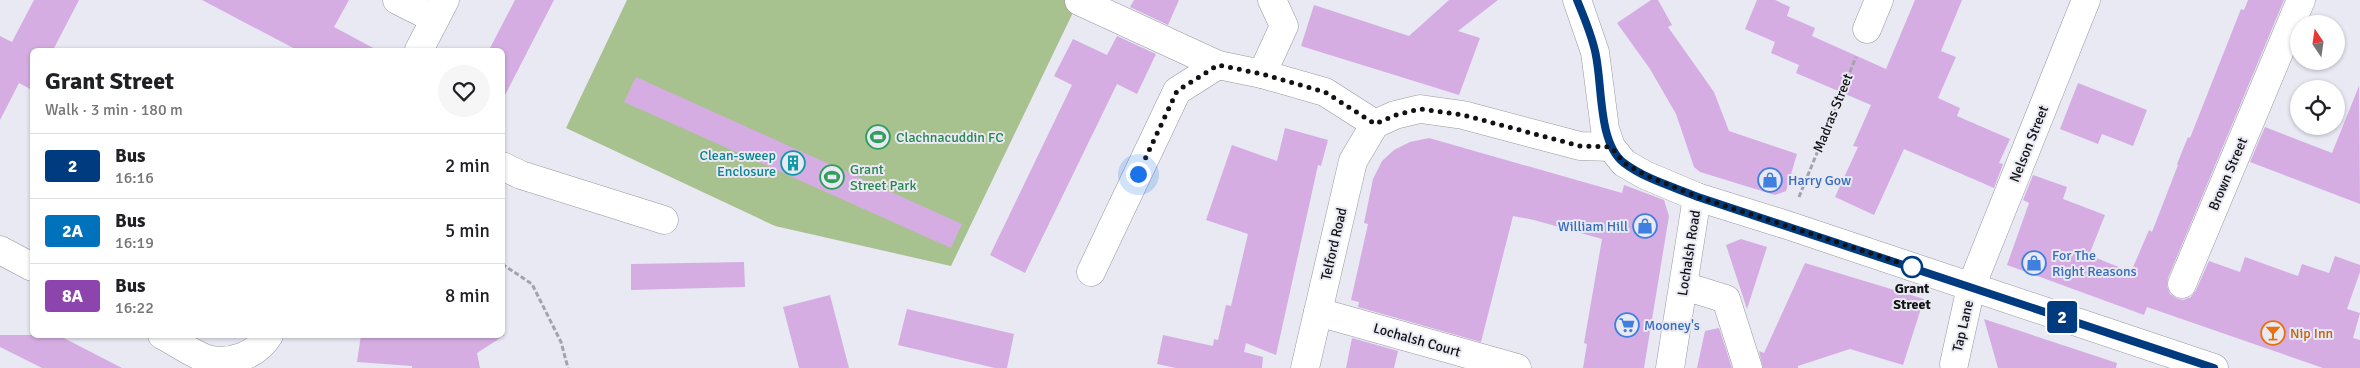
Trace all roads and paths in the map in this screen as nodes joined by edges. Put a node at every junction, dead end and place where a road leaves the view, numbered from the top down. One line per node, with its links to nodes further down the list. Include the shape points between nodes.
1 (397, 0): 8 (street)
2 (1272, 0): 12 (street, via 1284,26)
3 (1577, 0): 14 (street, via 1595,52 1605,129)
4 (1878, 0): 9 (street)
5 (2086, 0): 25 (street, Nelson Street)
6 (2301, 0): 23 (street, Brown Street)
7 (1079, 1): 11 (street)
8 (440, 10): 10 (street)
9 (1867, 29): 18 (path, Madras Street)
10 (420, 48)
11 (1218, 65): 12 (street); 22 (street, via 1177,91)
12 (1262, 74): 13 (street, via 1325,92)
13 (1375, 124): 14 (street, via 1420,109 1463,115 1580,146); 26 (street, Telford Road, via 1353,161)
14 (1611, 147): 16 (street, via 1624,163)
15 (505, 167): 17 (street)
16 (1698, 197): 18 (street); 24 (street, Lochalsh Road)
17 (664, 220)
18 (1787, 225): 25 (street)
19 (0, 250): 20 (street)
20 (30, 266)
21 (505, 266): 31 (path, via 532,284 561,342)
22 (1091, 272)
23 (2182, 284)
24 (1684, 286): 34 (street, Lochalsh Road); 35 (street, via 1726,298)
25 (1972, 287): 30 (street, Tap Lane); 36 (street)
26 (1318, 312): 32 (street, Telford Road); 33 (street, Lochalsh Court)
27 (168, 338): 29 (street, via 207,358)
28 (266, 338): 29 (street)
29 (244, 363)
30 (1954, 364)
31 (568, 368)
32 (1305, 368)
33 (1517, 368)
34 (1670, 368)
35 (1748, 368)
36 (2214, 368)

